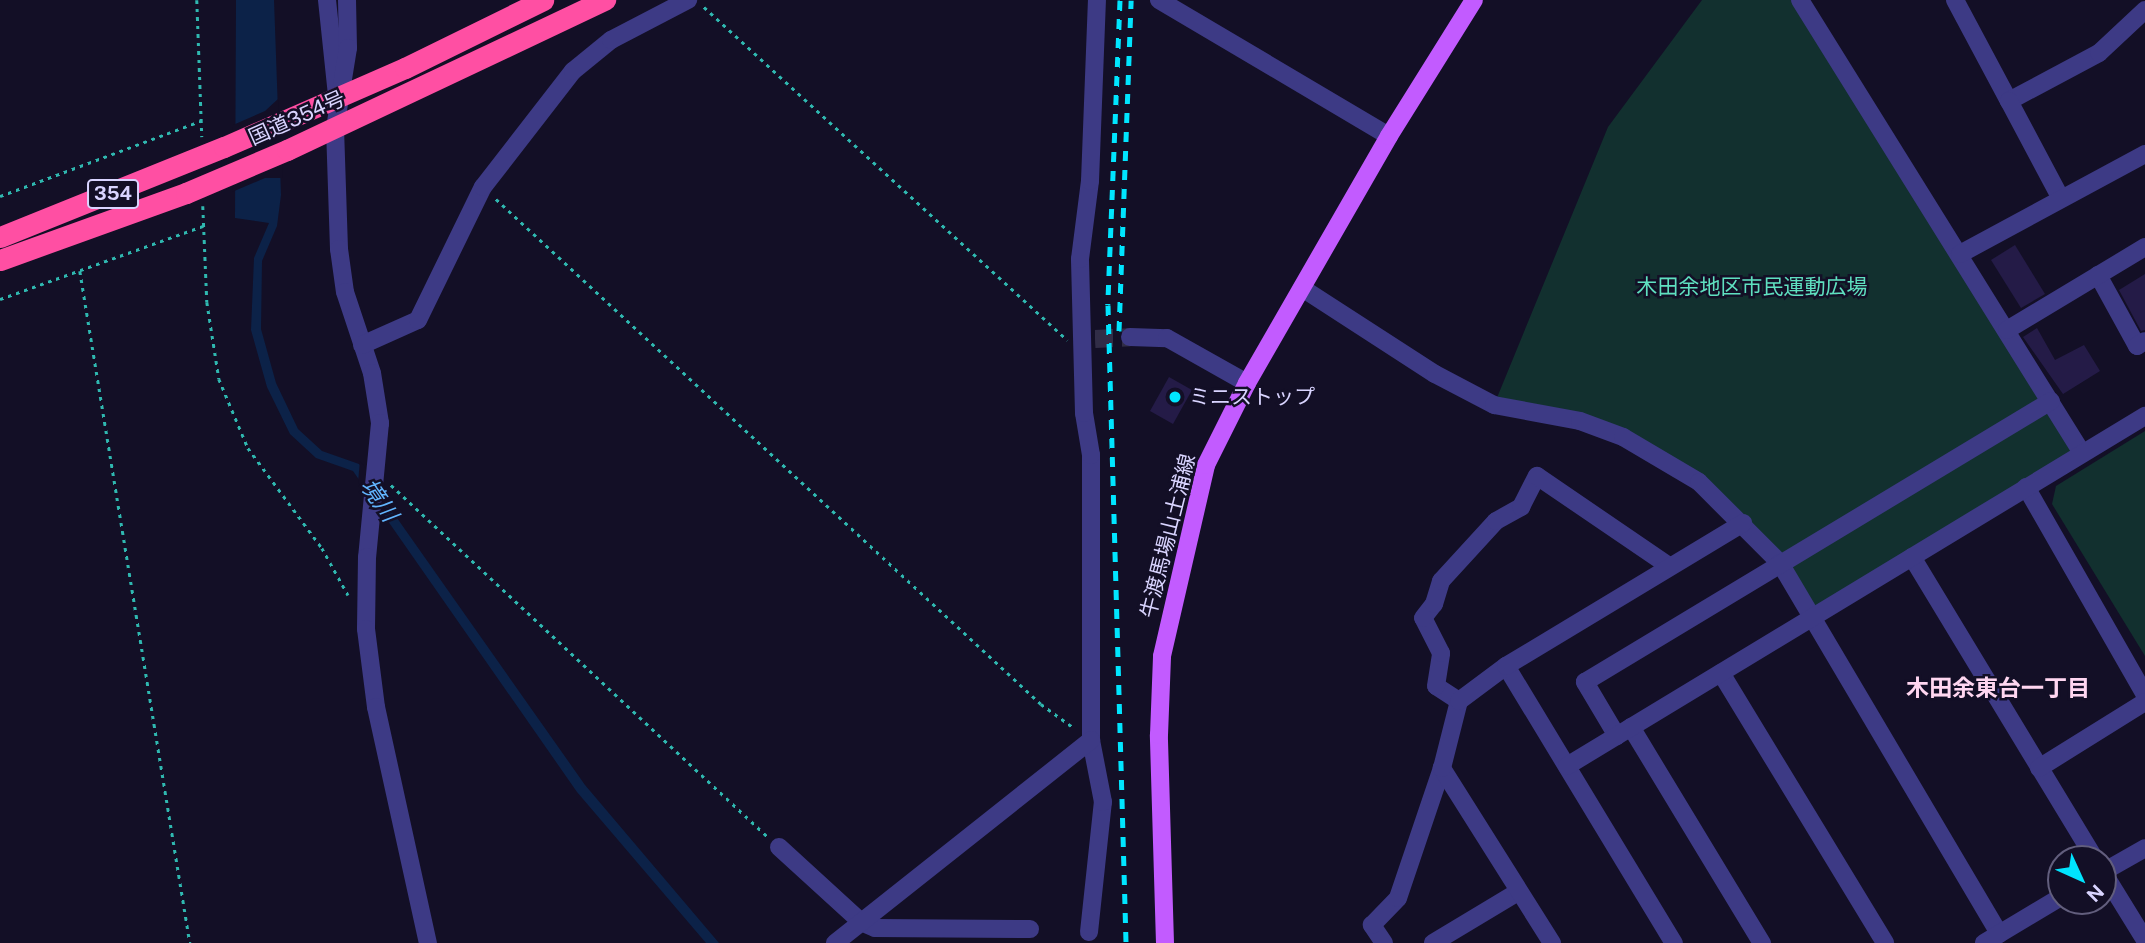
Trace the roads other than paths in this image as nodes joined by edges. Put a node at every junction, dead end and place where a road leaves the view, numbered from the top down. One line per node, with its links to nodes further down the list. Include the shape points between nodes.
1 (327, 0): 12 (street)
2 (347, 0): 12 (street, via 348,48)
3 (543, 0): 12 (highway, 国道354号 / 354)
4 (605, 0): 14 (highway, 国道354号 / 354)
5 (688, 0): 27 (street, via 611,40 573,71 483,187 418,320)
6 (1097, 0): 44 (street, via 1090,194 1080,259 1091,454)
7 (1159, 0): 15 (street)
8 (1474, 0): 15 (main road, 牛渡馬場山土浦線)
9 (1800, 0): 20 (street)
10 (1962, 2): 13 (street)
11 (2145, 10): 13 (street, via 2099,53)
12 (337, 98): 14 (street); 18 (highway, 国道354号 / 354)
13 (2009, 101): 17 (street)
14 (335, 128): 21 (highway, 国道354号 / 354, via 226,176); 27 (street, via 341,268)
15 (1389, 136): 23 (main road, 牛渡馬場山土浦線)
16 (2145, 154): 17 (street)
17 (2060, 197): 20 (street)
18 (0, 236)
19 (2145, 247): 22 (street)
20 (1960, 254): 24 (street)
21 (0, 260)
22 (2098, 275): 24 (street); 26 (street, via 2137,346)
23 (1302, 289): 28 (main road, 牛渡馬場山土浦線); 33 (street, via 1494,405 1580,421 1623,437 1699,482)
24 (2007, 330): 29 (street)
25 (1130, 337): 28 (street, via 1167,338)
26 (2145, 341)
27 (362, 345): 60 (street, via 377,399 366,629 376,708)
28 (1247, 383): 62 (main road, 牛渡馬場山土浦線, via 1206,466 1162,656 1159,735)
29 (2051, 401): 31 (street); 35 (street)
30 (2145, 416): 31 (street)
31 (2082, 453): 32 (street)
32 (2026, 487): 34 (street); 40 (street)
33 (1742, 523): 35 (street); 36 (street)
34 (1912, 557): 37 (street); 47 (street)
35 (1780, 564): 37 (street); 43 (street, via 1585,682)
36 (1668, 566): 38 (street); 41 (street, via 1537,477 1521,507 1496,521 1441,581 1434,604 1423,618 1441,653 1436,686)
37 (1811, 618): 39 (street); 58 (street)
38 (1506, 666): 41 (street); 45 (street)
39 (1720, 673): 43 (street); 68 (street)
40 (2145, 695)
41 (1459, 701): 46 (street)
42 (2145, 702): 47 (street)
43 (1624, 732): 45 (street); 67 (street)
44 (1091, 740): 55 (street); 57 (street, via 1103,802)
45 (1567, 766): 66 (street)
46 (1443, 768): 52 (street); 63 (street, via 1398,898 1372,925)
47 (2039, 768): 48 (street)
48 (2086, 845)
49 (779, 848): 55 (street)
50 (2145, 848): 51 (street)
51 (2117, 864)
52 (1518, 892): 64 (street); 65 (street)
53 (2117, 895): 59 (street)
54 (2047, 905): 58 (street)
55 (861, 922): 56 (street, via 875,928); 61 (street)
56 (1030, 929)
57 (1088, 932)
58 (1991, 938)
59 (2145, 940)
60 (428, 943)
61 (835, 943)
62 (1165, 943)
63 (1384, 943)
64 (1433, 943)
65 (1552, 943)
66 (1674, 943)
67 (1762, 943)
68 (1885, 943)

